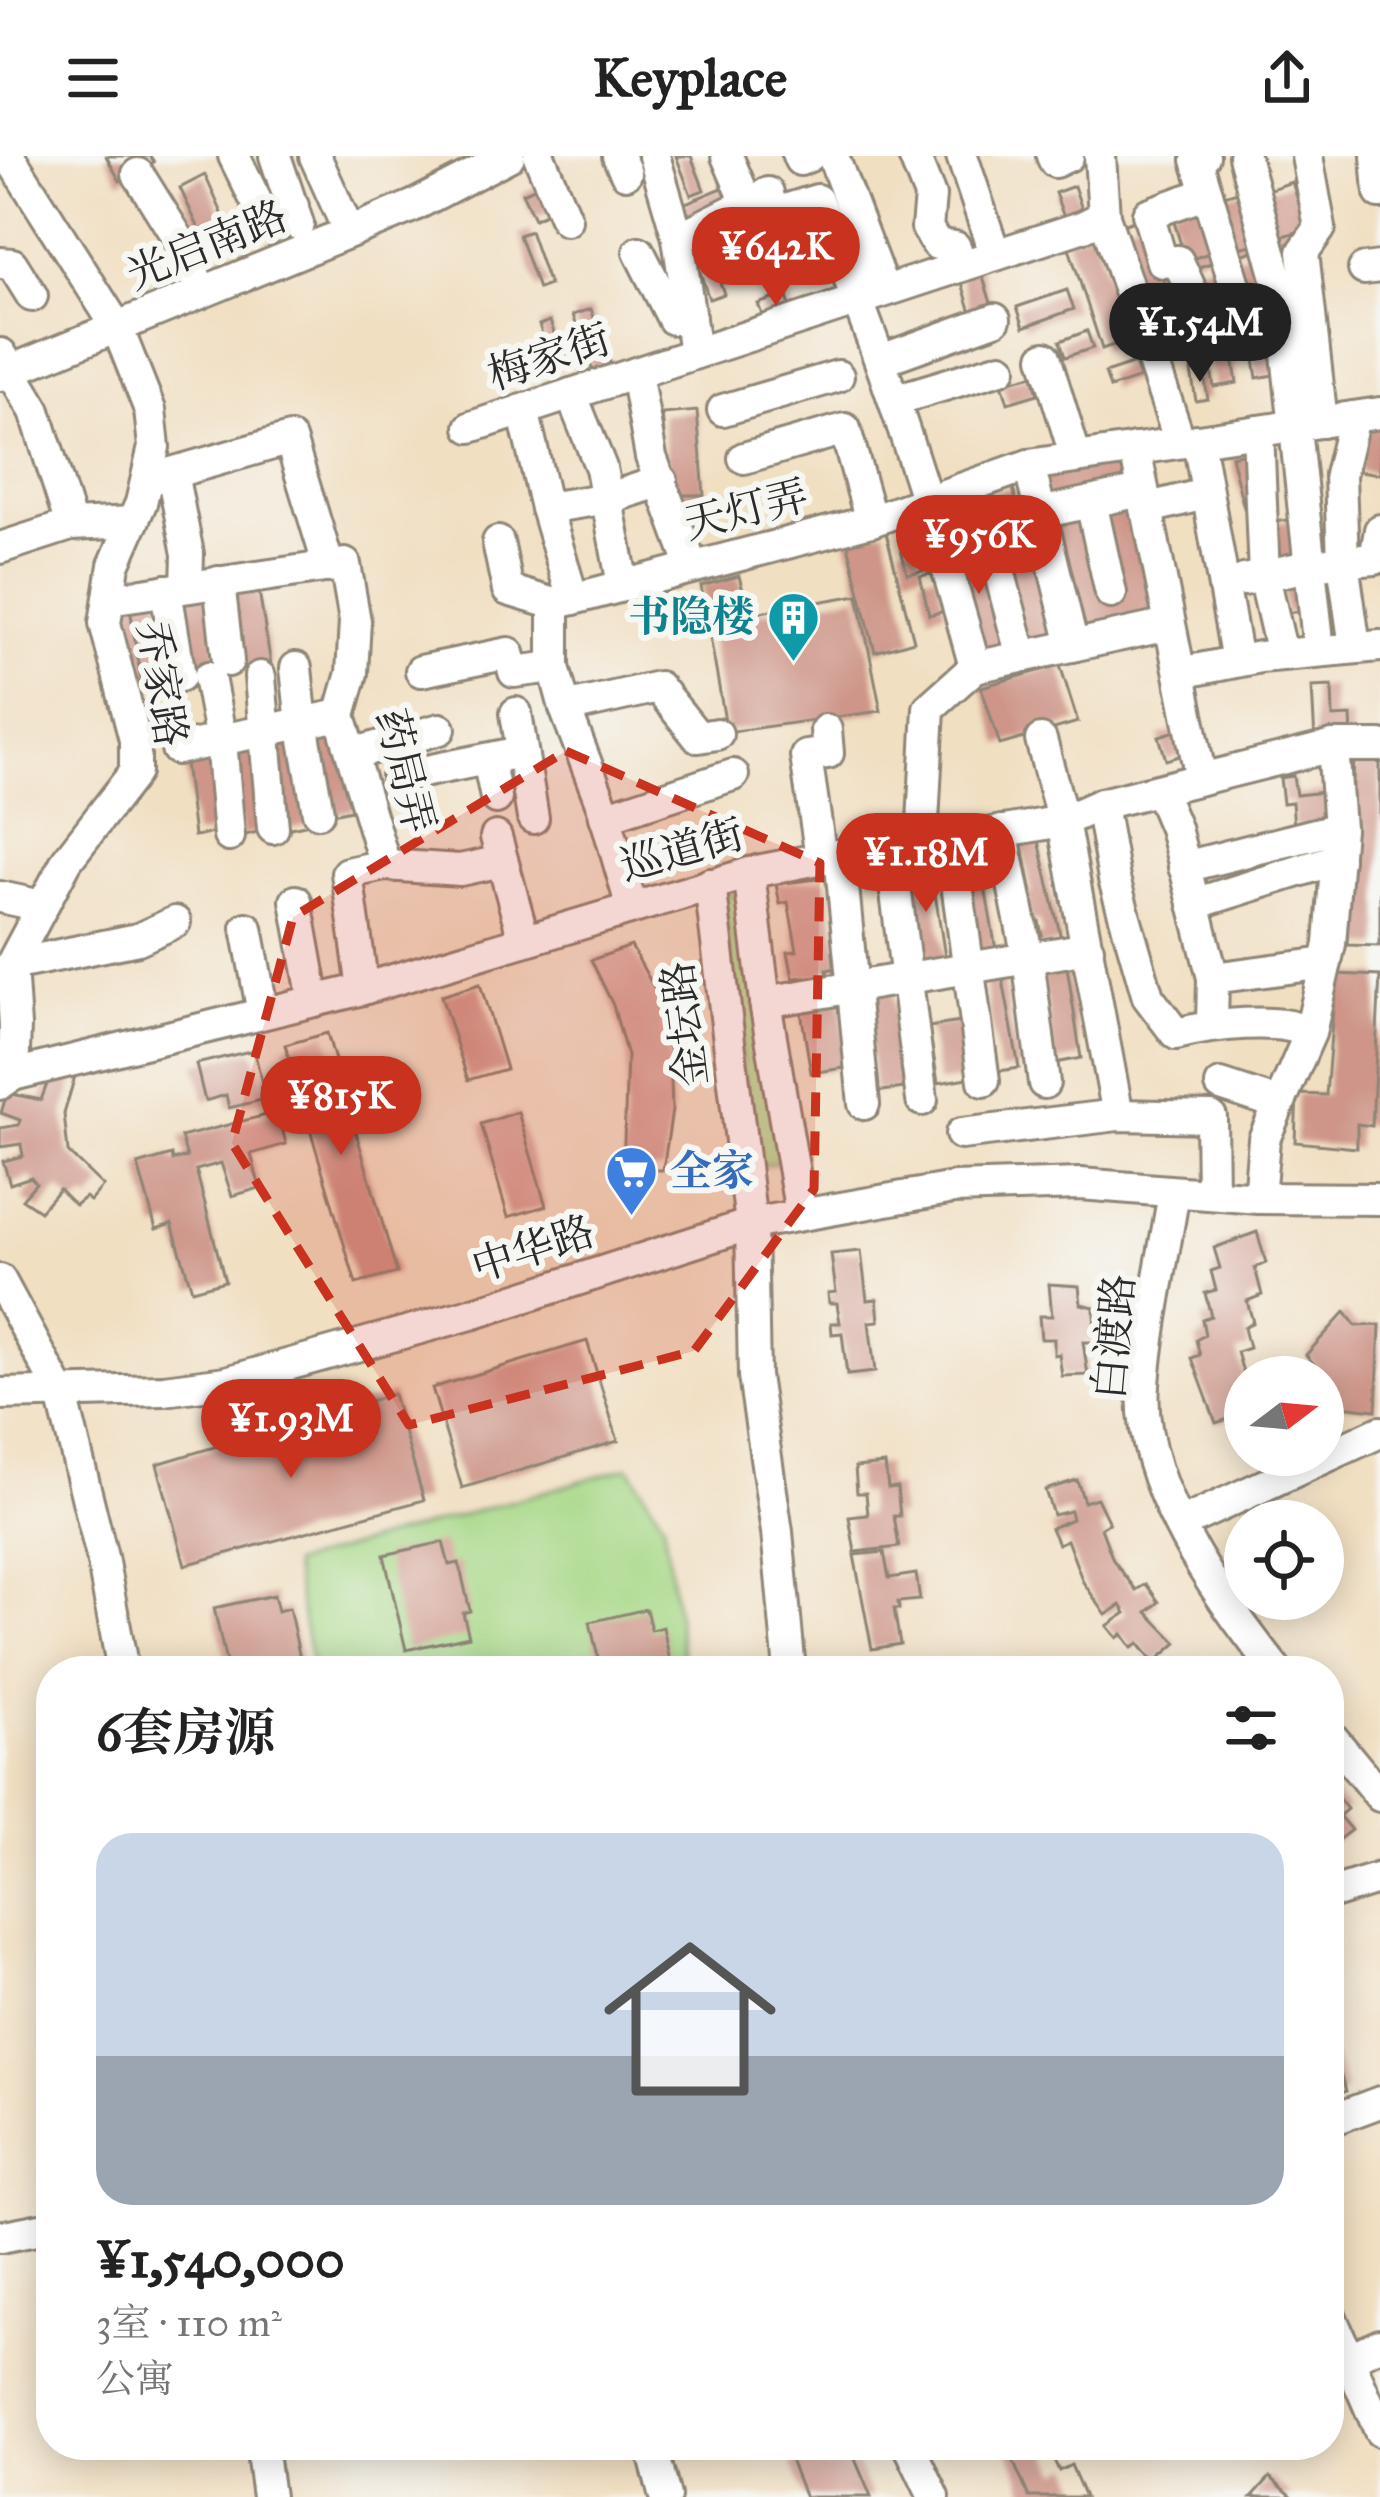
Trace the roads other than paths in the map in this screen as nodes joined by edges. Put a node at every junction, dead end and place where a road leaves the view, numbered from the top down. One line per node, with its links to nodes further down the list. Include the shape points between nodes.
1 (9, 156): 45 (street, 乔家路)
2 (234, 156): 26 (street, via 266,220)
3 (275, 156): 26 (street)
4 (316, 156): 29 (street)
5 (509, 156): 21 (street, 光启南路)
6 (538, 156): 28 (street)
7 (654, 156): 30 (street)
8 (727, 156): 25 (street)
9 (798, 156): 10 (street)
10 (809, 156)
11 (833, 156): 37 (street)
12 (914, 156): 35 (street, via 930,196 928,228 937,244 956,247)
13 (962, 156): 33 (street)
14 (1052, 156): 15 (street)
15 (1068, 156)
16 (1204, 156): 23 (street, via 1197,160)
17 (1244, 156): 40 (street)
18 (1307, 156): 59 (street, via 1320,228 1304,252)
19 (1377, 156): 24 (street)
20 (1104, 158): 27 (street)
21 (471, 165): 29 (street, 光启南路, via 413,206)
22 (138, 174): 36 (street, via 189,256)
23 (1207, 193): 39 (street); 41 (street, via 1148,214 1162,262 1178,261)
24 (1380, 193)
25 (747, 203): 30 (street); 37 (street, via 768,193 772,214 817,200)
26 (293, 206): 31 (street)
27 (1103, 216): 33 (street, 梅家街); 44 (street)
28 (566, 220)
29 (349, 232): 31 (street, 光启南路)
30 (678, 238): 42 (street)
31 (305, 250): 36 (street, 光启南路)
32 (639, 252): 42 (street, via 673,319)
33 (994, 255): 35 (street, 梅家街)
34 (0, 263): 38 (street, via 12,265)
35 (962, 266): 37 (street, 梅家街)
36 (200, 293): 45 (street, 光启南路)
37 (872, 295): 46 (street, 梅家街); 48 (street)
38 (32, 296)
39 (1239, 298): 40 (street); 41 (street)
40 (1281, 299): 59 (street)
41 (1199, 308): 44 (street)
42 (690, 318): 46 (street)
43 (995, 320): 48 (street)
44 (1140, 325): 63 (street)
45 (117, 327): 49 (street, 光启南路); 68 (street, 乔家路, via 150,410)
46 (695, 353): 51 (street, 梅家街)
47 (1045, 357): 66 (street)
48 (881, 360): 55 (street)
49 (4, 366): 79 (street, via 35,411)
50 (1001, 368): 55 (street)
51 (636, 373): 54 (street, 梅家街); 69 (street)
52 (838, 376): 53 (street)
53 (786, 392): 57 (street); 62 (street)
54 (572, 394): 56 (street, 梅家街); 71 (street)
55 (895, 400): 74 (street)
56 (523, 410): 60 (street, 梅家街); 75 (street)
57 (723, 410)
58 (1367, 415): 59 (street, 天灯弄); 85 (street, via 1340,476)
59 (1308, 424): 61 (street, 天灯弄); 87 (street)
60 (471, 427)
61 (1258, 431): 63 (street, 天灯弄); 89 (street)
62 (803, 441): 65 (street); 77 (street, via 845,429)
63 (1189, 441): 64 (street, 天灯弄); 70 (street)
64 (1135, 449): 66 (street, 天灯弄); 72 (street)
65 (744, 458)
66 (1076, 458): 67 (street, 天灯弄)
67 (1029, 465): 74 (street, 天灯弄); 76 (street)
68 (159, 476): 78 (street, 乔家路); 86 (street, 药局弄, via 290,439); 93 (street, via 188,554)
69 (662, 481): 71 (street); 88 (street)
70 (1205, 494): 72 (street); 92 (street)
71 (609, 498): 75 (street); 91 (street)
72 (1143, 500): 73 (street); 97 (street)
73 (1091, 502): 76 (street); 94 (street)
74 (929, 503): 77 (street, 天灯弄); 82 (street)
75 (545, 508): 96 (street)
76 (1040, 513): 80 (street); 98 (street)
77 (871, 521): 88 (street, 天灯弄)
78 (133, 522): 79 (street); 95 (street, 乔家路)
79 (71, 525): 84 (street)
80 (987, 525): 82 (street); 102 (street)
81 (1380, 530): 85 (street, via 1375,559)
82 (939, 536): 105 (street)
83 (498, 542): 96 (street, via 508,590)
84 (0, 548)
85 (1343, 562): 87 (street); 99 (street)
86 (337, 565): 90 (street); 113 (street, 药局弄, via 355,621)
87 (1310, 566): 89 (street); 100 (street)
88 (692, 567): 91 (street, 天灯弄)
89 (1264, 576): 92 (street); 101 (street)
90 (219, 582): 93 (street); 107 (street)
91 (623, 585): 96 (street, 天灯弄)
92 (1221, 585): 103 (street)
93 (176, 589): 95 (street); 107 (street)
94 (1111, 593)
95 (109, 598): 152 (street, 乔家路, via 105,623 136,740 135,772)
96 (563, 602): 104 (street)
97 (1168, 625): 98 (street); 109 (street)
98 (1072, 646): 102 (street)
99 (1367, 646): 100 (street)
100 (1319, 651): 101 (street)
101 (1282, 654): 103 (street)
102 (1022, 657): 105 (street)
103 (1237, 661): 109 (street)
104 (554, 667): 108 (street, via 514,672 508,653); 111 (street)
105 (975, 667): 141 (street, via 929,708)
106 (296, 668): 114 (street)
107 (206, 671): 119 (street)
108 (421, 671)
109 (1180, 673): 129 (street)
110 (260, 677): 117 (street)
111 (565, 707): 118 (street, via 658,687 698,737); 134 (street)
112 (516, 713): 125 (street)
113 (340, 716): 114 (street); 126 (street, 药局弄)
114 (302, 723): 117 (street); 133 (street)
115 (440, 729): 121 (street)
116 (826, 730): 143 (street, via 828,753 806,756)
117 (267, 731): 119 (street); 137 (street)
118 (717, 734)
119 (221, 740): 124 (street); 140 (street)
120 (1040, 740): 136 (street)
121 (388, 744): 126 (street); 127 (street, via 400,789)
122 (1333, 746): 123 (street, 巡道街); 129 (street, 巡道街); 138 (street)
123 (1380, 746)
124 (177, 749)
125 (521, 752): 127 (street); 135 (street)
126 (352, 754): 145 (street, 药局弄)
127 (488, 759): 131 (street)
128 (733, 775): 134 (street)
129 (1201, 779): 130 (street, 巡道街)
130 (1159, 790): 132 (street, 巡道街); 146 (street)
131 (496, 798)
132 (1101, 804): 136 (street, 巡道街); 170 (street, via 1148,997 1176,1034)
133 (318, 812)
134 (605, 817): 153 (street)
135 (533, 818)
136 (1063, 821): 139 (street, 巡道街); 157 (street)
137 (273, 828)
138 (1339, 828): 144 (street); 146 (street)
139 (1002, 831): 141 (street, 巡道街); 158 (street)
140 (229, 836)
141 (936, 841): 142 (street, 巡道街); 161 (street)
142 (890, 845): 143 (street, 巡道街); 162 (street)
143 (831, 856): 147 (street, 巡道街); 164 (street)
144 (1337, 859): 151 (street); 159 (street)
145 (385, 866): 156 (street, via 460,870 499,849); 165 (street, 药局弄, via 347,873)
146 (1184, 867): 151 (street)
147 (749, 873): 148 (street, 巡道街); 167 (street)
148 (710, 884): 153 (street, 巡道街); 186 (street, 金坛路)
149 (0, 896): 152 (street)
150 (296, 901): 166 (street)
151 (1194, 904): 163 (street)
152 (42, 906): 160 (street, 乔家路)
153 (632, 908): 156 (street, 巡道街)
154 (175, 922): 160 (street, via 138,939)
155 (247, 928): 168 (street)
156 (524, 940): 165 (street, 巡道街)
157 (1088, 947): 158 (street); 179 (street)
158 (1028, 958): 161 (street); 174 (street)
159 (1326, 963): 163 (street); 171 (street)
160 (11, 964): 169 (street)
161 (972, 968): 162 (street); 173 (street)
162 (909, 978): 164 (street); 176 (street)
163 (1213, 978): 170 (street)
164 (852, 988): 167 (street); 178 (street)
165 (363, 989): 166 (street, 巡道街)
166 (314, 1001): 168 (street, 巡道街)
167 (765, 1002): 185 (street)
168 (263, 1013): 172 (street, 巡道街)
169 (8, 1025): 172 (street)
170 (1212, 1025): 171 (street, via 1294,1024)
171 (1310, 1034): 177 (street)
172 (7, 1079)
173 (984, 1081)
174 (1044, 1083)
175 (1221, 1085): 177 (street)
176 (922, 1100)
177 (1276, 1103): 183 (street)
178 (864, 1104)
179 (1118, 1115): 180 (street); 182 (street, via 1211,1117)
180 (961, 1134)
181 (1174, 1192): 182 (street, 中华路); 185 (street, 中华路, via 1080,1184 954,1188); 191 (street, 白渡路, via 1143,1388 1152,1455)
182 (1212, 1194): 183 (street, 中华路)
183 (1259, 1198): 184 (street, 中华路)
184 (1380, 1199)
185 (801, 1214): 186 (street, 中华路)
186 (751, 1224): 189 (street, 中华路, via 226,1382); 193 (street, 金坛路, via 754,1376)
187 (0, 1280): 189 (street)
188 (0, 1394): 189 (street, 中华路)
189 (62, 1395): 192 (street)
190 (1380, 1432): 191 (street)
191 (1180, 1524): 194 (street, 白渡路, via 1226,1609)
192 (120, 1656)
193 (789, 1656)
194 (1265, 1656)
195 (1344, 1752): 196 (street)
196 (1380, 1796)
197 (1380, 1878): 198 (street)
198 (1344, 1889)
199 (1380, 2102): 200 (street)
200 (1344, 2115)
201 (36, 2230): 202 (street)
202 (0, 2236)
203 (1380, 2344): 205 (street)
204 (1344, 2345): 205 (street)
205 (1350, 2358): 206 (street)
206 (1380, 2431)
207 (263, 2460): 210 (street)
208 (655, 2460): 211 (street)
209 (916, 2460): 212 (street)
210 (268, 2497)
211 (665, 2497)
212 (934, 2497)

